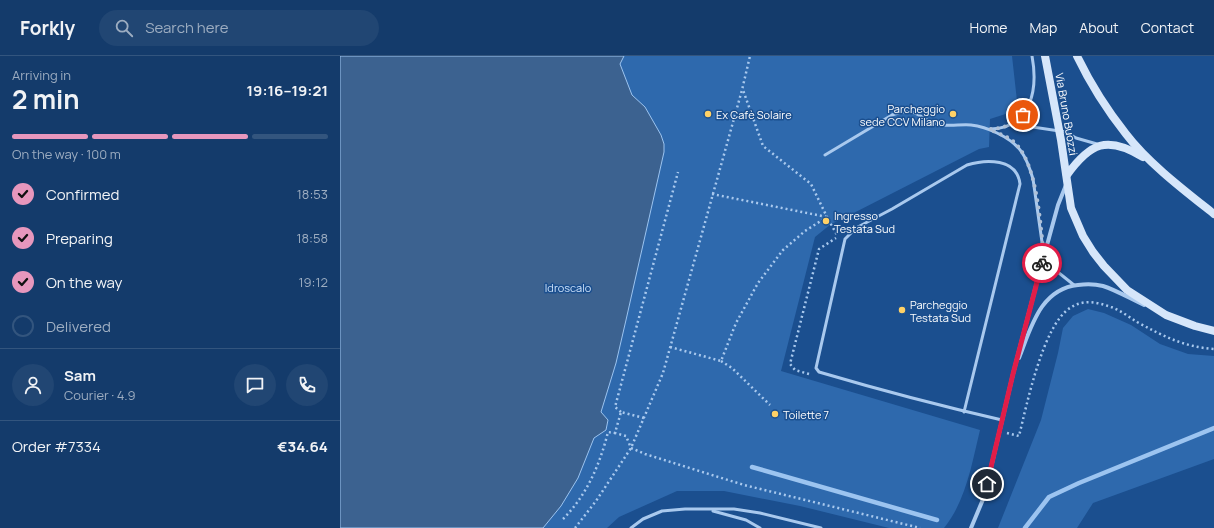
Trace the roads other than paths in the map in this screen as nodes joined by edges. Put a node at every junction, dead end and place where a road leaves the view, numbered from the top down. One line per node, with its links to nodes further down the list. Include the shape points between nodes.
1 (1032, 56): 4 (lane, via 1035,72 1033,94 1023,115)
2 (1045, 56): 6 (main road, Via Bruno Buozzi)
3 (1077, 56): 9 (main road, Via Bruno Buozzi, via 1126,134)
4 (1012, 124): 5 (lane, via 1004,128); 6 (lane)
5 (989, 129): 8 (lane, via 972,125 940,125 913,112 903,111); 12 (lane, via 1010,139 1021,150 1029,168)
6 (1058, 130): 7 (lane); 10 (main road, Via Bruno Buozzi)
7 (1101, 145): 9 (main road, via 1128,148); 10 (main road, via 1081,157)
8 (825, 155)
9 (1151, 162): 11 (main road)
10 (1067, 178): 12 (street); 14 (main road, Via Bruno Buozzi, via 1071,208 1093,252 1127,290)
11 (1214, 214)
12 (1044, 256): 13 (lane, via 1054,269); 16 (street)
13 (1074, 286): 14 (street, via 1102,286); 16 (street, via 1054,294 1042,305)
14 (1166, 315): 15 (main road, Via Bruno Buozzi)
15 (1214, 331)
16 (1013, 374): 18 (street)
17 (964, 412): 17 (lane, via 1020,184 1018,173 998,162 967,165 856,228 845,239 816,368 820,372); 18 (lane)
18 (1002, 420): 23 (street, via 984,497)
19 (708, 510): 20 (lane, via 662,511); 21 (lane, via 746,520); 22 (lane, via 734,509 760,513)
20 (631, 528)
21 (760, 528)
22 (821, 528)
23 (971, 528)

